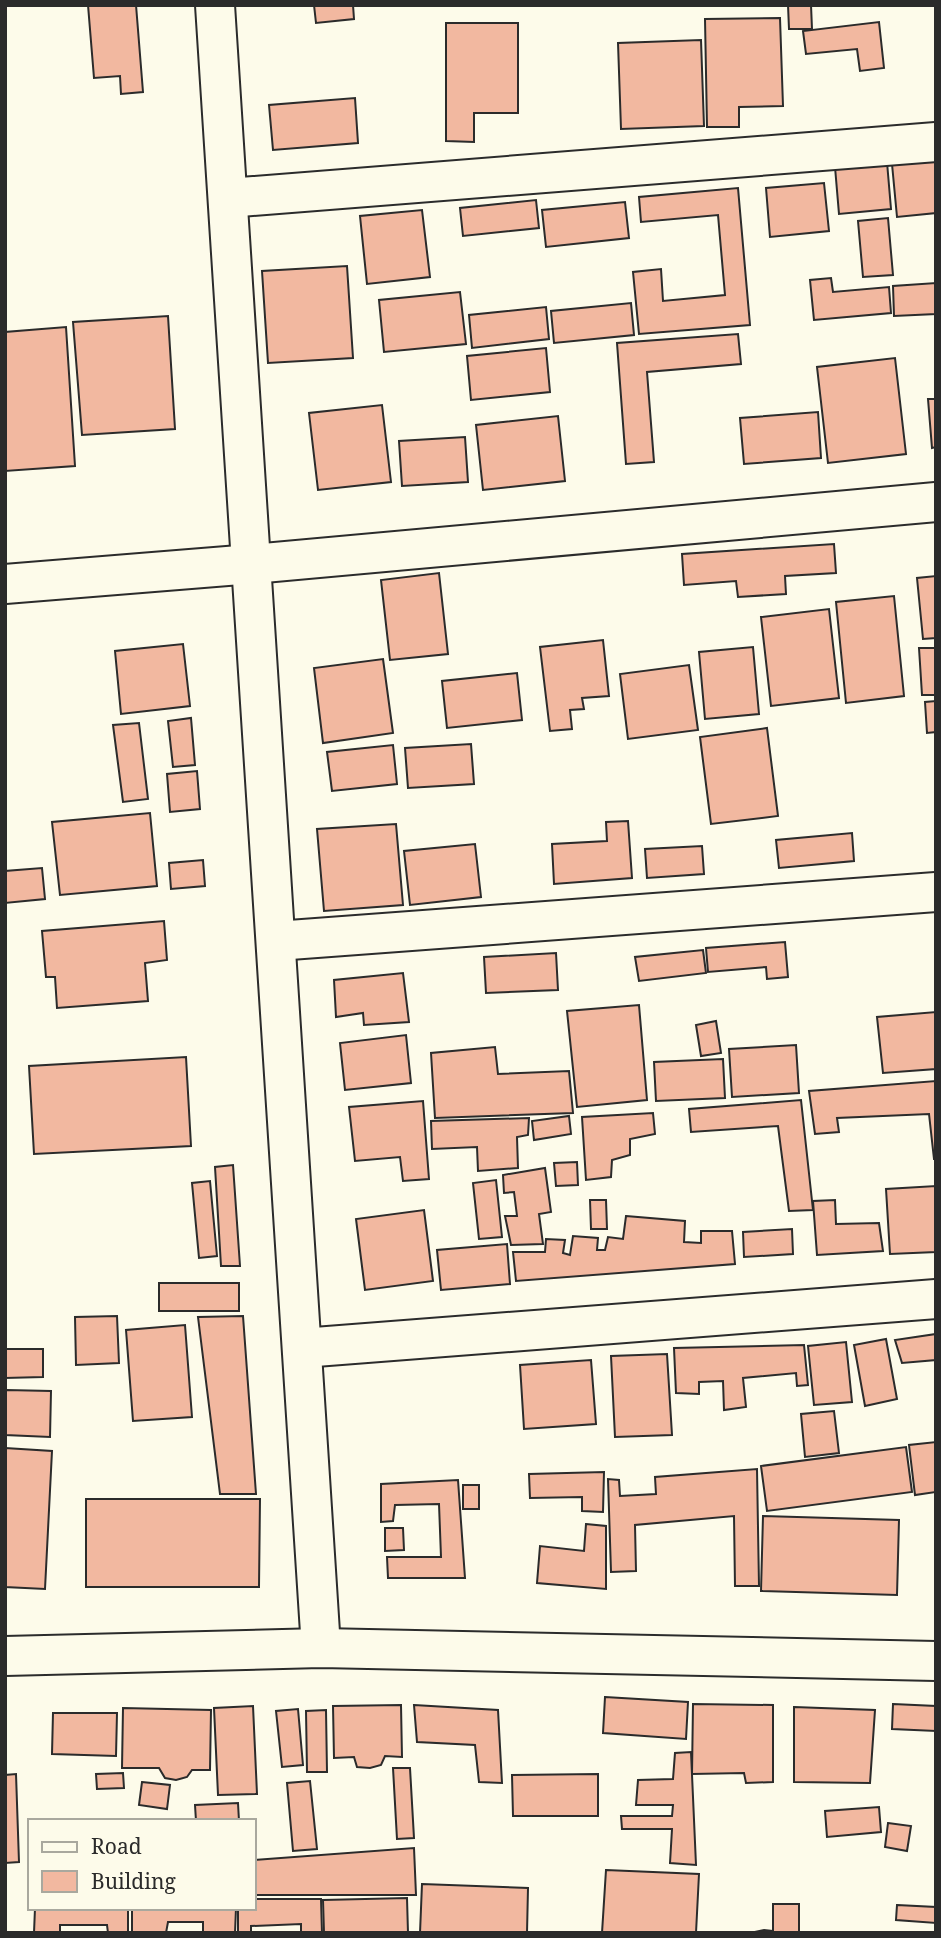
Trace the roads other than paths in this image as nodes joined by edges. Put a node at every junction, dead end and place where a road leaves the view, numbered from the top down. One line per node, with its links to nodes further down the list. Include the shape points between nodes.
1 (215, 5): 3 (street)
2 (936, 142): 3 (street)
3 (228, 198): 5 (street)
4 (936, 502): 5 (street)
5 (252, 564): 6 (street); 8 (street)
6 (5, 583)
7 (936, 892): 8 (street)
8 (276, 941): 10 (street)
9 (936, 1299): 10 (street)
10 (302, 1348): 11 (street)
11 (321, 1648): 12 (street); 13 (street)
12 (5, 1656)
13 (936, 1661)

